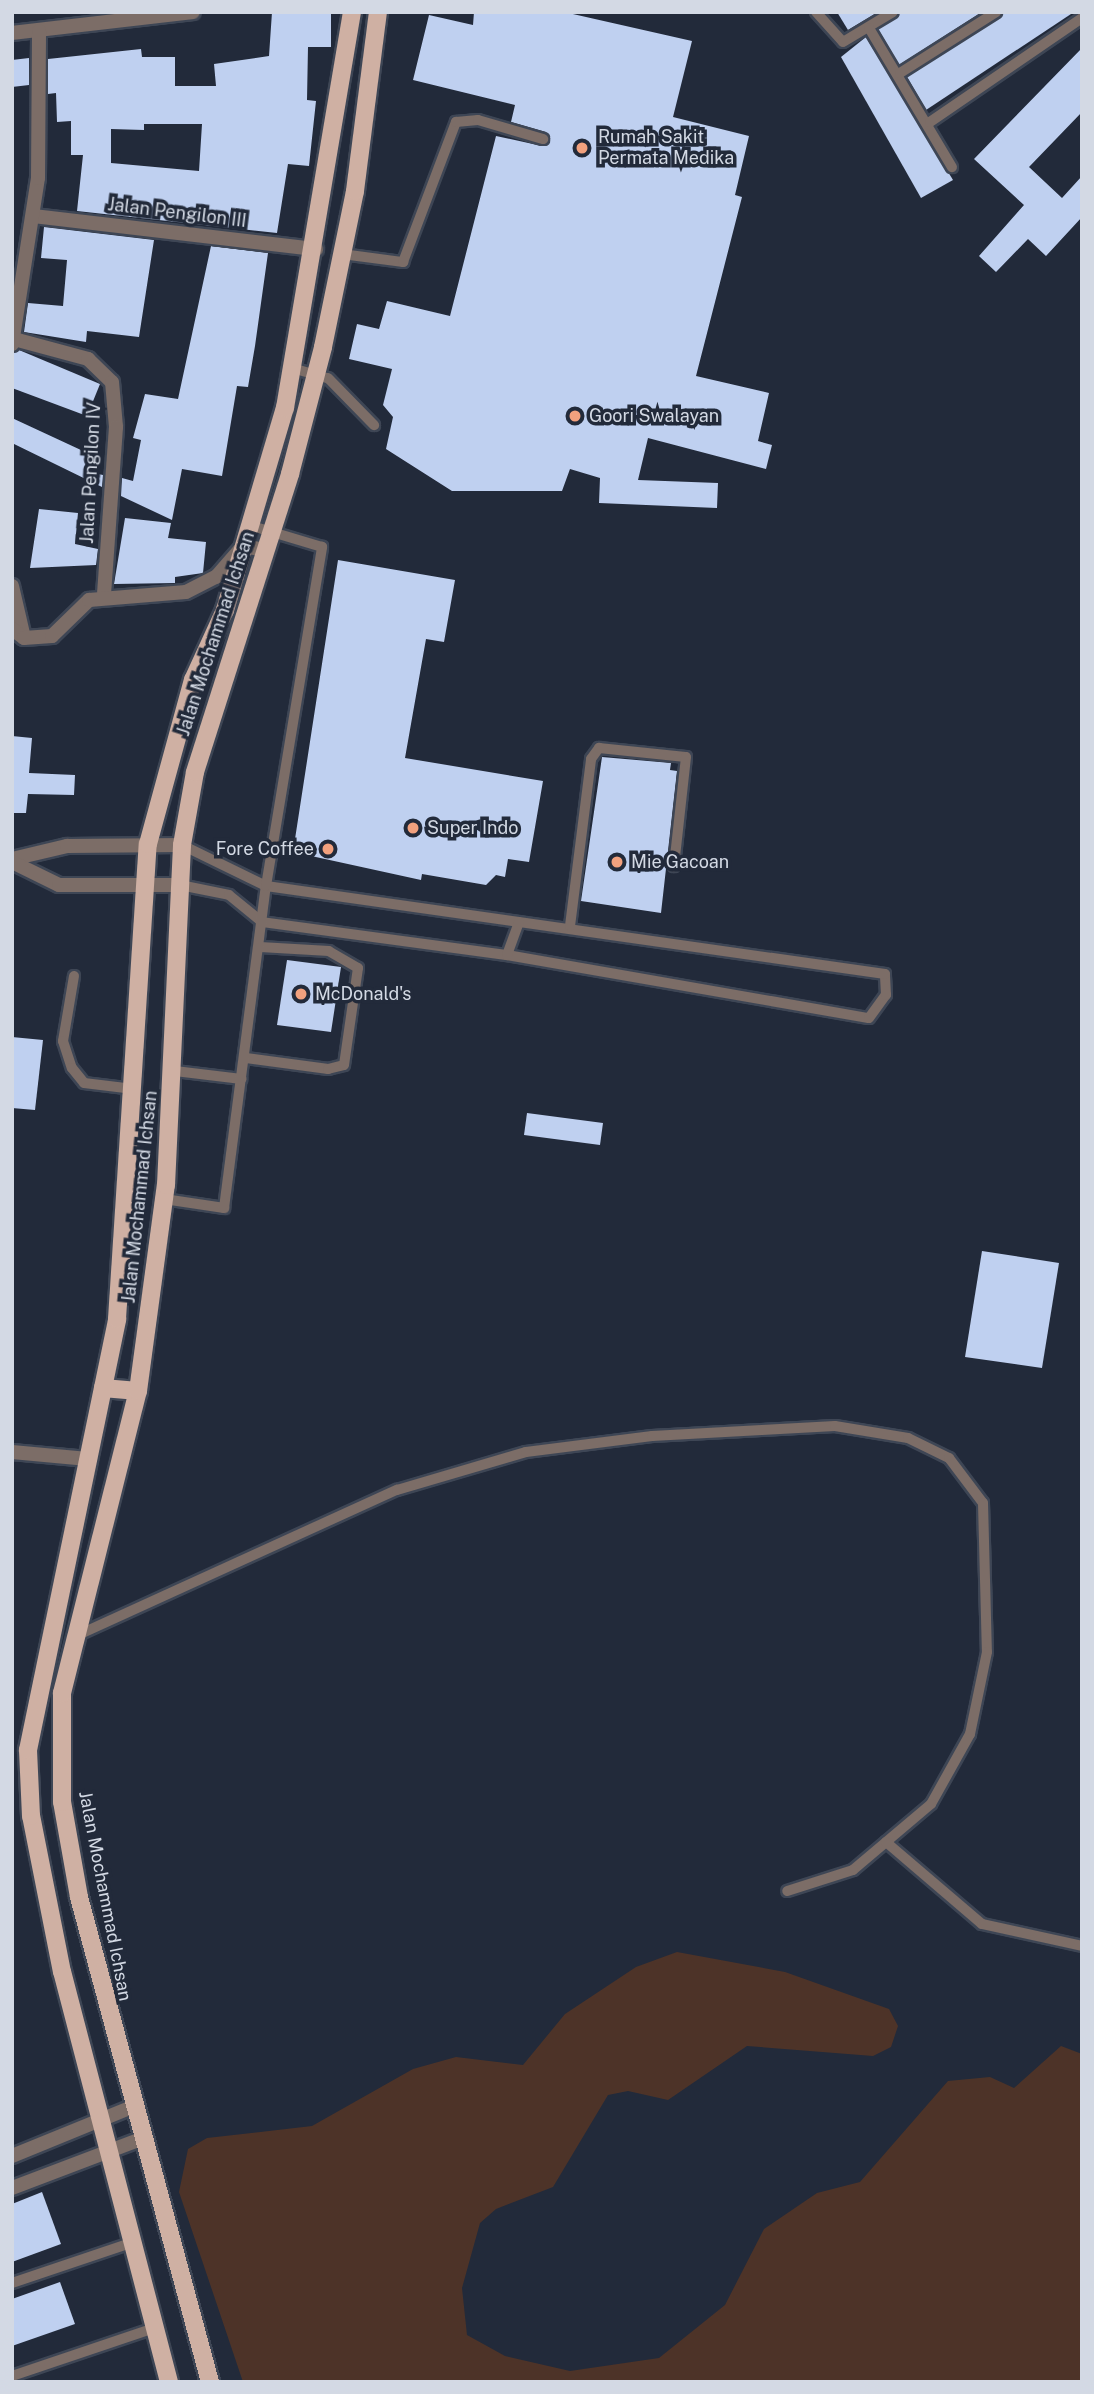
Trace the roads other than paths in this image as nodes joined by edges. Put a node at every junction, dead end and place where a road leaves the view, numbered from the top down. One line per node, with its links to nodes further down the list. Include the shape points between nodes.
1 (193, 12): 9 (street)
2 (352, 12): 16 (main road, Jalan Mochammad Ichsan)
3 (378, 12): 17 (main road, Jalan Mochammad Ichsan)
4 (816, 12): 8 (lane, via 836,40)
5 (893, 12): 8 (lane)
6 (996, 12): 11 (lane)
7 (1082, 18): 12 (lane)
8 (869, 28): 11 (lane)
9 (39, 31): 10 (street); 15 (street, Jalan Pengilon IV)
10 (12, 33)
11 (900, 73): 12 (lane)
12 (930, 122): 14 (lane)
13 (543, 139): 17 (lane, via 478,120 456,122 402,262)
14 (951, 167)
15 (34, 216): 16 (street, Jalan Pengilon III); 18 (street, Jalan Pengilon IV)
16 (316, 249): 17 (main road); 19 (main road, Jalan Mochammad Ichsan)
17 (342, 254): 20 (main road, Jalan Mochammad Ichsan)
18 (13, 341): 27 (street, Jalan Pengilon IV, via 88,359 112,382 116,427)
19 (292, 368): 20 (lane); 22 (main road, Jalan Mochammad Ichsan)
20 (316, 374): 21 (lane, via 338,386); 23 (main road, Jalan Mochammad Ichsan)
21 (374, 425)
22 (252, 526): 23 (lane); 24 (main road, Jalan Mochammad Ichsan)
23 (271, 532): 25 (main road, Jalan Mochammad Ichsan); 36 (lane, via 322,547)
24 (247, 544): 25 (street); 27 (street, via 205,586 126,598); 30 (main road, Jalan Mochammad Ichsan, via 193,680)
25 (265, 550): 31 (main road, Jalan Mochammad Ichsan, via 207,731)
26 (12, 586): 29 (street)
27 (104, 594): 29 (street, via 80,605 52,636)
28 (12, 629): 29 (street)
29 (24, 638)
30 (148, 844): 31 (street); 32 (street, via 67,846); 34 (main road, Jalan Mochammad Ichsan)
31 (182, 845): 35 (main road, Jalan Mochammad Ichsan); 36 (lane)
32 (12, 861): 34 (street, via 59,885)
33 (674, 866): 39 (lane, via 686,757 598,748 591,759)
34 (143, 885): 35 (street); 46 (main road, Jalan Mochammad Ichsan)
35 (180, 885): 37 (lane, via 229,895); 44 (main road, Jalan Mochammad Ichsan)
36 (266, 886): 37 (lane); 38 (lane)
37 (262, 922): 40 (lane); 41 (lane)
38 (519, 922): 39 (lane); 41 (lane)
39 (569, 926): 41 (lane, via 885,974 886,995 869,1018)
40 (260, 947): 43 (lane); 43 (lane, via 329,951 358,968 344,1065 328,1069)
41 (507, 955)
42 (74, 976): 46 (lane, via 63,1041 72,1068 84,1083)
43 (246, 1058): 45 (lane)
44 (174, 1071): 45 (lane); 47 (main road, Jalan Mochammad Ichsan)
45 (242, 1079): 47 (lane, via 225,1208)
46 (134, 1089): 48 (main road, Jalan Mochammad Ichsan, via 117,1319)
47 (164, 1199): 49 (main road, Jalan Mochammad Ichsan)
48 (103, 1388): 49 (main road); 51 (main road, Jalan Mochammad Ichsan)
49 (138, 1391): 52 (main road, Jalan Mochammad Ichsan)
50 (12, 1452): 51 (street)
51 (88, 1459): 57 (main road, Jalan Mochammad Ichsan, via 28,1750 31,1816)
52 (76, 1636): 53 (lane, via 397,1490 526,1452 652,1436 835,1426 908,1438 949,1458 982,1503 987,1652 970,1734 931,1804); 56 (main road, Jalan Mochammad Ichsan, via 62,1693 62,1802)
53 (886, 1842): 54 (lane, via 853,1870); 55 (lane, via 982,1924)
54 (787, 1891)
55 (1082, 1945)
56 (132, 2107): 57 (street); 58 (main road, Jalan Mochammad Ichsan)
57 (96, 2118): 59 (main road, Jalan Mochammad Ichsan); 60 (street)
58 (141, 2139): 59 (street); 67 (main road, Jalan Mochammad Ichsan)
59 (105, 2153): 61 (street); 62 (main road, Jalan Mochammad Ichsan)
60 (12, 2156)
61 (12, 2188)
62 (131, 2243): 63 (lane); 64 (main road, Jalan Mochammad Ichsan)
63 (12, 2283)
64 (155, 2328): 65 (lane); 66 (main road, Jalan Mochammad Ichsan)
65 (12, 2376)
66 (164, 2380)
67 (210, 2382)

